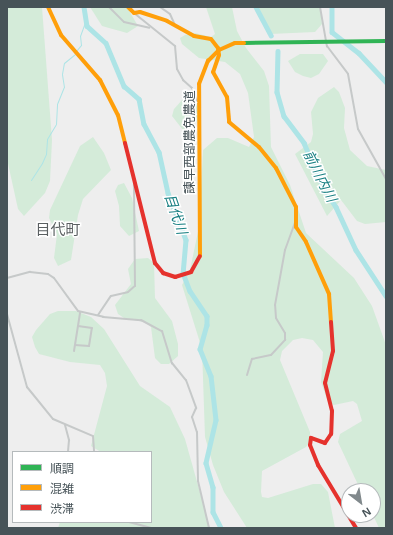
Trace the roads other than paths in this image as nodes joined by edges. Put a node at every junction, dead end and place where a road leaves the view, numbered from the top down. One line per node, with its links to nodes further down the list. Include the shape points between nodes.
1 (48, 7): 13 (street, 諫早西部農免農道, via 54,23 71,48 100,80 111,100)
2 (109, 7): 8 (street, via 124,22)
3 (128, 7): 6 (street)
4 (160, 7): 7 (street, via 170,14)
5 (320, 7): 9 (street)
6 (134, 13): 7 (street, via 140,12); 8 (street)
7 (175, 26): 14 (street, bridge, via 194,36 211,39 218,48 219,55 213,72 227,96 229,122 259,147 276,168 294,202)
8 (151, 28): 11 (street, via 175,46 177,68 183,80 192,88)
9 (326, 41): 10 (street, 諫早西部農免農道); 11 (street, 諫早西部農免農道, via 242,42 225,46 213,56 204,69 199,84); 12 (street, via 348,74 358,129)
10 (386, 41)
11 (200, 105): 13 (street, 諫早西部農免農道, via 200,256 191,272 175,277 163,273 155,263)
12 (386, 179)
13 (135, 182): 18 (street, via 135,286 128,292 111,296)
14 (296, 221): 22 (street, via 285,250 281,278 275,296 275,310 285,333 285,340 271,355 252,359); 29 (street, via 296,227 306,242 331,305 333,351 325,383 332,404 331,434 325,443 311,438 310,445 318,465)
15 (7, 278): 16 (street, via 30,272 48,274 54,278)
16 (80, 312): 18 (street); 19 (street)
17 (7, 314): 23 (street, via 27,387 53,419)
18 (98, 316): 28 (street, via 141,320 162,331 172,363 186,380 196,408 192,417 197,432 198,481)
19 (78, 326): 20 (street); 20 (street, via 92,328 90,346)
20 (75, 345): 21 (street)
21 (74, 351)
22 (247, 375)
23 (65, 425): 24 (street, via 69,440); 25 (street, via 93,436)
24 (68, 451)
25 (94, 451)
26 (133, 523): 27 (street)
27 (152, 528)
28 (209, 528)
29 (356, 528)

